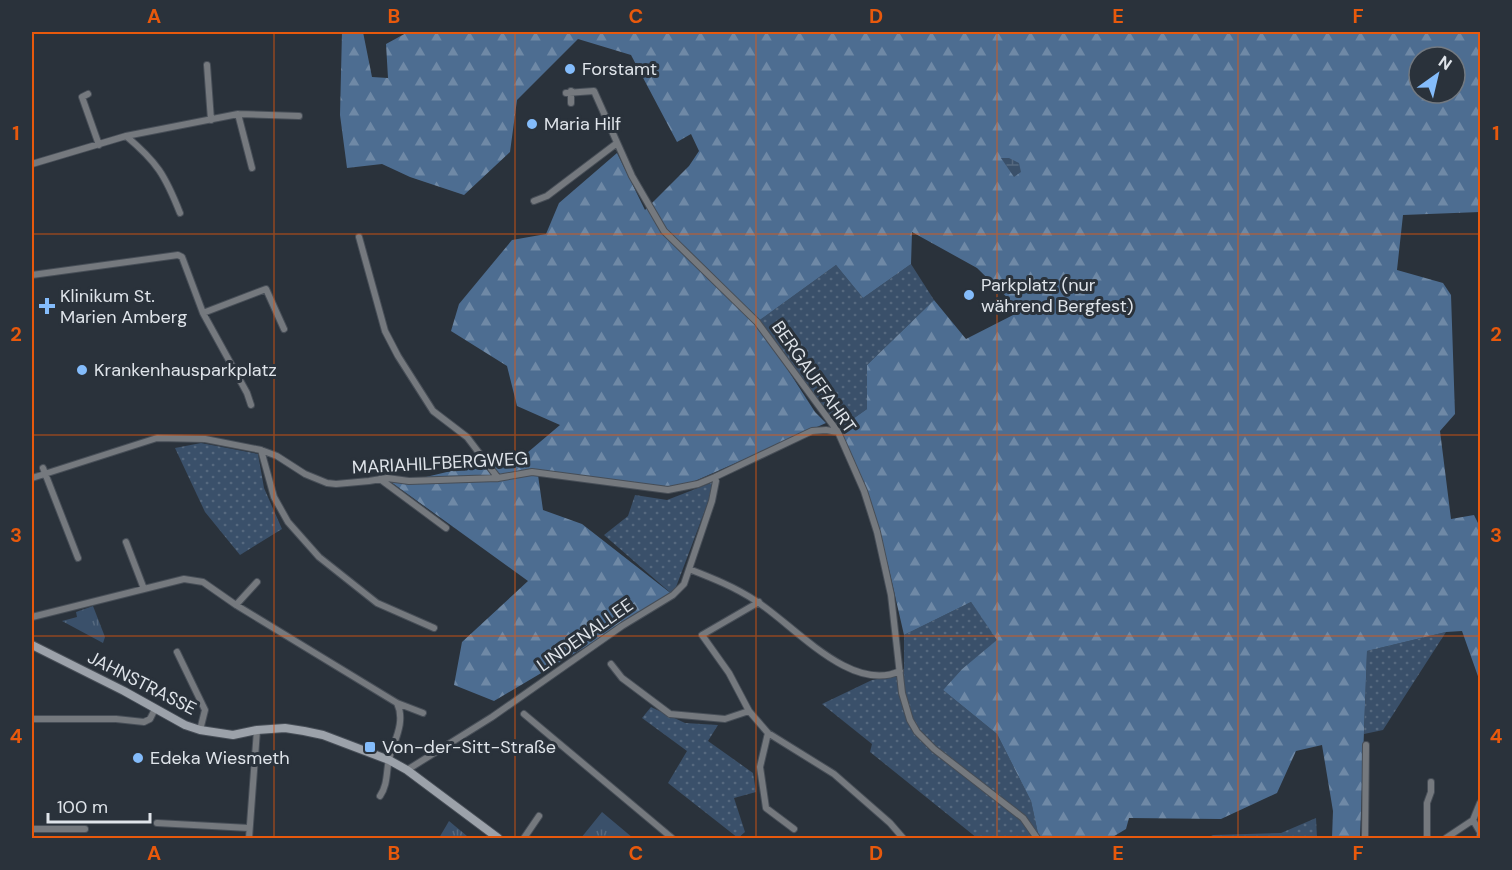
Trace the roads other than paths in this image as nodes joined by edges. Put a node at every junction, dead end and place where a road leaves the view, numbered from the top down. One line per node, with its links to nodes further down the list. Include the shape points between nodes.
1 (207, 64): 6 (street)
2 (88, 94): 9 (street, via 82,97)
3 (571, 103): 8 (street, BERGAUFFAHRT, via 568,92 594,91)
4 (238, 114): 5 (street); 6 (street); 11 (street)
5 (299, 116)
6 (211, 120): 7 (street)
7 (126, 136): 9 (street); 13 (street, via 155,162)
8 (617, 143): 12 (street, via 547,196); 19 (street, BERGAUFFAHRT, via 645,202 664,231 757,322)
9 (99, 145): 10 (street)
10 (32, 164)
11 (252, 168)
12 (534, 201)
13 (180, 213)
14 (359, 237): 25 (street, via 385,331 398,356 433,411 467,437)
15 (32, 276): 16 (street, via 178,255)
16 (203, 313): 17 (street, via 266,289); 18 (street)
17 (284, 329)
18 (251, 405)
19 (838, 432): 22 (street, MARIAHILFBERGWEG, via 812,431); 39 (street, BERGAUFFAHRT, via 877,532 891,595)
20 (261, 450): 21 (street, MARIAHILFBERGWEG, via 206,439 157,438); 24 (street, MARIAHILFBERGWEG, via 327,483); 35 (street, via 274,497 288,522 319,557 377,603)
21 (44, 471): 23 (street, MARIAHILFBERGWEG); 28 (street)
22 (715, 477): 25 (street, MARIAHILFBERGWEG, via 668,489 532,472); 29 (street, LINDENALLEE, via 712,501)
23 (32, 478)
24 (381, 478): 25 (street, MARIAHILFBERGWEG); 26 (street)
25 (498, 478)
26 (446, 528)
27 (126, 542): 31 (street)
28 (78, 558)
29 (689, 569): 32 (street); 51 (street, LINDENALLEE, via 684,584 673,595)
30 (257, 582): 33 (street)
31 (144, 589): 33 (street, via 184,579 203,582); 34 (street)
32 (759, 602): 39 (street, via 832,661 869,675 888,676); 42 (street, via 702,635 729,673)
33 (236, 605): 40 (street)
34 (32, 617)
35 (434, 628)
36 (32, 645): 41 (street, JAHNSTRASSE)
37 (177, 652): 46 (street, via 205,710)
38 (611, 664): 42 (street, via 622,678 670,714 724,719)
39 (900, 671): 68 (street, BERGAUFFAHRT, via 905,706 917,732 1023,818)
40 (397, 703): 43 (street); 50 (street, via 401,710 399,730)
41 (155, 709): 45 (street, via 144,722); 46 (street, JAHNSTRASSE)
42 (748, 711): 48 (street)
43 (423, 713)
44 (524, 714): 66 (street)
45 (32, 719)
46 (200, 730): 47 (street, JAHNSTRASSE, via 233,735)
47 (257, 730): 50 (street, JAHNSTRASSE, via 285,728 323,735); 58 (street)
48 (768, 733): 61 (street, via 760,767 766,808); 67 (street, via 834,774)
49 (1366, 745): 69 (street)
50 (389, 760): 51 (street, JAHNSTRASSE); 53 (street, via 386,788)
51 (407, 770): 64 (street, JAHNSTRASSE)
52 (1431, 782): 70 (street)
53 (380, 796)
54 (1480, 803): 56 (street)
55 (539, 816): 65 (street)
56 (1473, 820): 62 (street); 71 (street)
57 (157, 823): 58 (street)
58 (249, 828): 63 (street)
59 (32, 829): 60 (street)
60 (85, 829)
61 (794, 829)
62 (1480, 837)
63 (249, 838)
64 (498, 838)
65 (524, 838)
66 (672, 838)
67 (903, 838)
68 (1037, 838)
69 (1365, 838)
70 (1428, 838)
71 (1446, 838)

